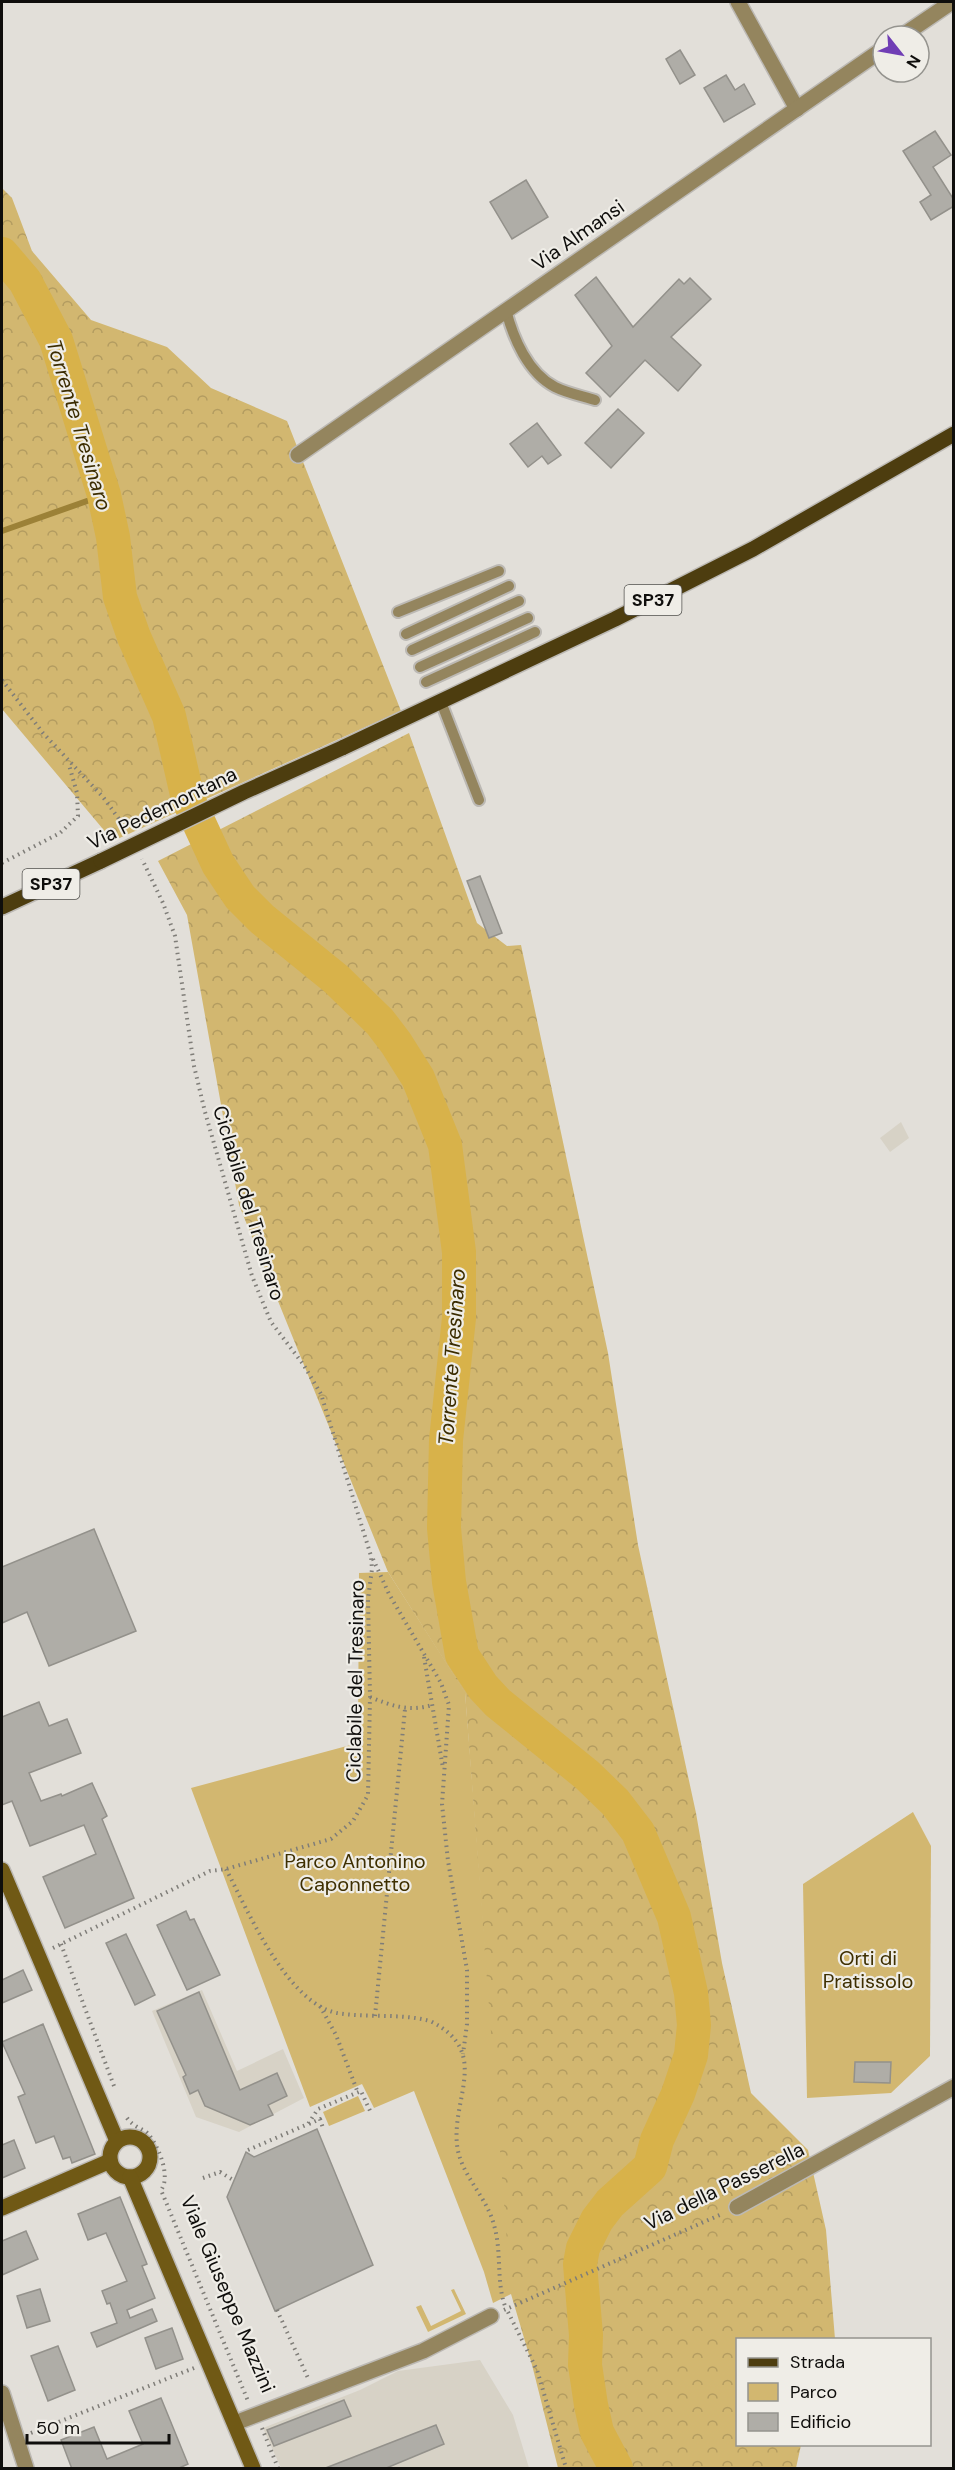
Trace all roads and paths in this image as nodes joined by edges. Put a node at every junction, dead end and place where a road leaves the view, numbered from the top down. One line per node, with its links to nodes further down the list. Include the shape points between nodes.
1 (738, 2): 5 (street)
2 (952, 2): 3 (street)
3 (920, 24)
4 (871, 57): 5 (street, Via Almansi)
5 (797, 109): 6 (street, Via Almansi)
6 (506, 310): 7 (lane, via 512,333 539,374 555,386); 9 (street, Via Almansi)
7 (595, 400)
8 (954, 434): 21 (main road, SP37, via 753,549)
9 (298, 455)
10 (498, 571): 13 (lane)
11 (509, 586): 16 (lane)
12 (519, 601): 17 (lane)
13 (398, 612)
14 (528, 618): 18 (lane)
15 (535, 632): 20 (lane)
16 (406, 634)
17 (412, 650)
18 (420, 667)
19 (2, 680): 22 (path)
20 (426, 682)
21 (441, 702): 23 (lane); 27 (main road, Via Pedemontana / SP37, bridge)
22 (68, 762): 24 (path, via 103,797); 26 (path, via 77,793 78,816 60,833)
23 (479, 800)
24 (127, 830)
25 (142, 859): 28 (path, Ciclabile del Tresinaro, via 175,936 194,1066 252,1276 271,1322 321,1394)
26 (2, 863)
27 (2, 907)
28 (371, 1556): 29 (path); 30 (path, Ciclabile del Tresinaro)
29 (423, 1651): 31 (path); 33 (path, via 450,1705)
30 (370, 1696): 32 (path); 34 (path, Ciclabile del Tresinaro, via 368,1795 353,1821 331,1839)
31 (432, 1705): 32 (path); 33 (path)
32 (405, 1709): 37 (path)
33 (444, 1774): 38 (path, via 442,1804 448,1861 467,1970)
34 (226, 1869): 36 (path, via 277,1962 295,1985); 41 (path, Ciclabile del Tresinaro, via 210,1871 61,1944)
35 (2, 1870): 46 (street)
36 (319, 2005): 37 (path, via 336,2012); 40 (path, via 336,2035)
37 (375, 2016): 38 (path, via 430,2021 442,2027)
38 (463, 2054): 54 (path, via 466,2080 458,2128 459,2153 494,2223 500,2248 501,2294)
39 (954, 2087): 52 (street, Via della Passerella)
40 (358, 2093): 42 (path, via 361,2091); 44 (path, via 318,2109)
41 (117, 2094)
42 (371, 2113)
43 (125, 2116): 60 (path, Viale Giuseppe Mazzini, via 132,2126 148,2133 157,2150 165,2176 161,2190 245,2395)
44 (308, 2124): 45 (path, via 320,2119); 47 (path)
45 (323, 2128)
46 (117, 2141): 48 (street); 49 (street, via 133,2137 143,2142 149,2152 146,2169)
47 (248, 2150)
48 (110, 2161): 49 (street, via 117,2173); 53 (street)
49 (130, 2177): 57 (street)
50 (203, 2178): 51 (path, via 220,2172)
51 (233, 2180)
52 (737, 2207): 54 (path, Via della Passerella)
53 (2, 2208)
54 (507, 2309): 66 (path, via 537,2370)
55 (277, 2310): 58 (path)
56 (491, 2316): 60 (street, via 423,2351)
57 (207, 2362): 61 (street); 62 (path)
58 (309, 2382)
59 (2, 2393): 62 (street)
60 (257, 2415): 61 (street); 65 (path, Viale Giuseppe Mazzini)
61 (235, 2423): 64 (street)
62 (16, 2439): 63 (street)
63 (26, 2469)
64 (253, 2469)
65 (278, 2469)
66 (566, 2469)

